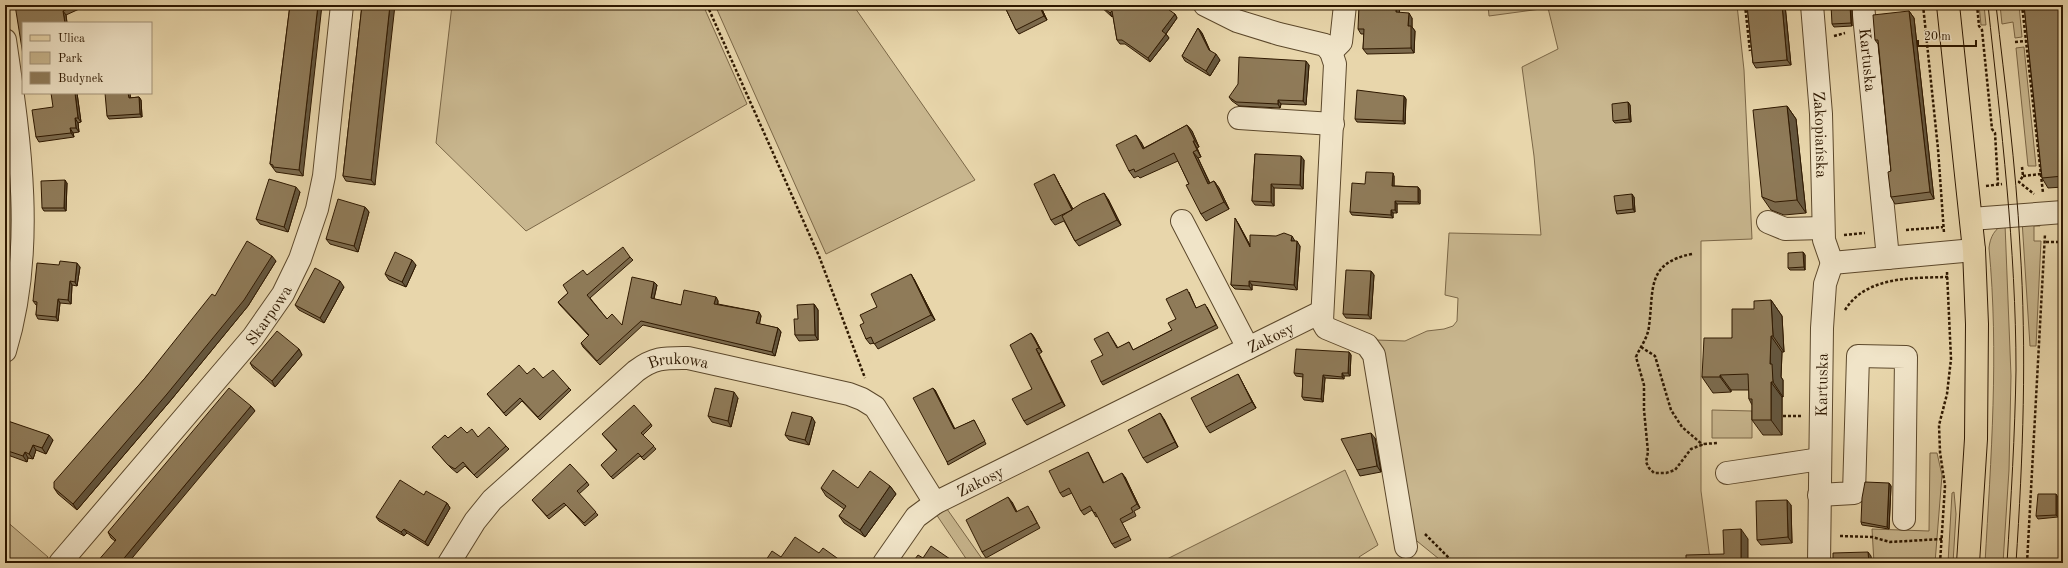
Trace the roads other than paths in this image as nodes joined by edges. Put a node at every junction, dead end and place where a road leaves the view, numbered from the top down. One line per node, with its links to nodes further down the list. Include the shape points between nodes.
1 (342, 5): 28 (street, Skarpowa, via 324,176 317,209 300,259 283,294 253,337)
2 (1206, 5): 8 (street, via 1237,21 1325,44)
3 (1345, 5): 8 (street, via 1341,42)
4 (1812, 5): 15 (street, Zakopiańska, via 1821,114)
5 (1863, 5): 17 (street, Kartuska)
6 (1948, 5): 12 (main road)
7 (5, 40): 21 (street, via 22,179 23,238 18,285)
8 (1331, 52): 10 (street, via 1335,64)
9 (1239, 118): 10 (street)
10 (1333, 124): 19 (street)
11 (2054, 212): 12 (street)
12 (1971, 219): 16 (main road)
13 (1182, 221): 20 (street)
14 (1768, 222): 15 (street, via 1785,229)
15 (1823, 228): 18 (street, Zakopiańska, via 1824,240)
16 (1974, 250): 17 (street); 32 (main road, via 1977,406)
17 (1888, 258): 18 (street)
18 (1832, 263): 22 (street, Kartuska, via 1825,284 1822,328)
19 (1321, 312): 20 (street, Zakosy); 27 (street, via 1326,328 1367,345 1374,355)
20 (1248, 348): 25 (street, Zakosy)
21 (5, 351)
22 (1820, 459): 23 (street); 24 (street, Kartuska)
23 (1727, 473)
24 (1820, 495): 26 (street, via 1854,493 1858,356 1906,358); 31 (street, Kartuska)
25 (935, 502): 29 (street, Brukowa, via 875,407 862,399 688,358 667,358 650,361 636,371 492,500 475,521); 30 (street, Zakosy, via 916,517)
26 (1904, 519)
27 (1406, 547)
28 (60, 563)
29 (449, 563)
30 (884, 563)
31 (1819, 563)
32 (1968, 563)

